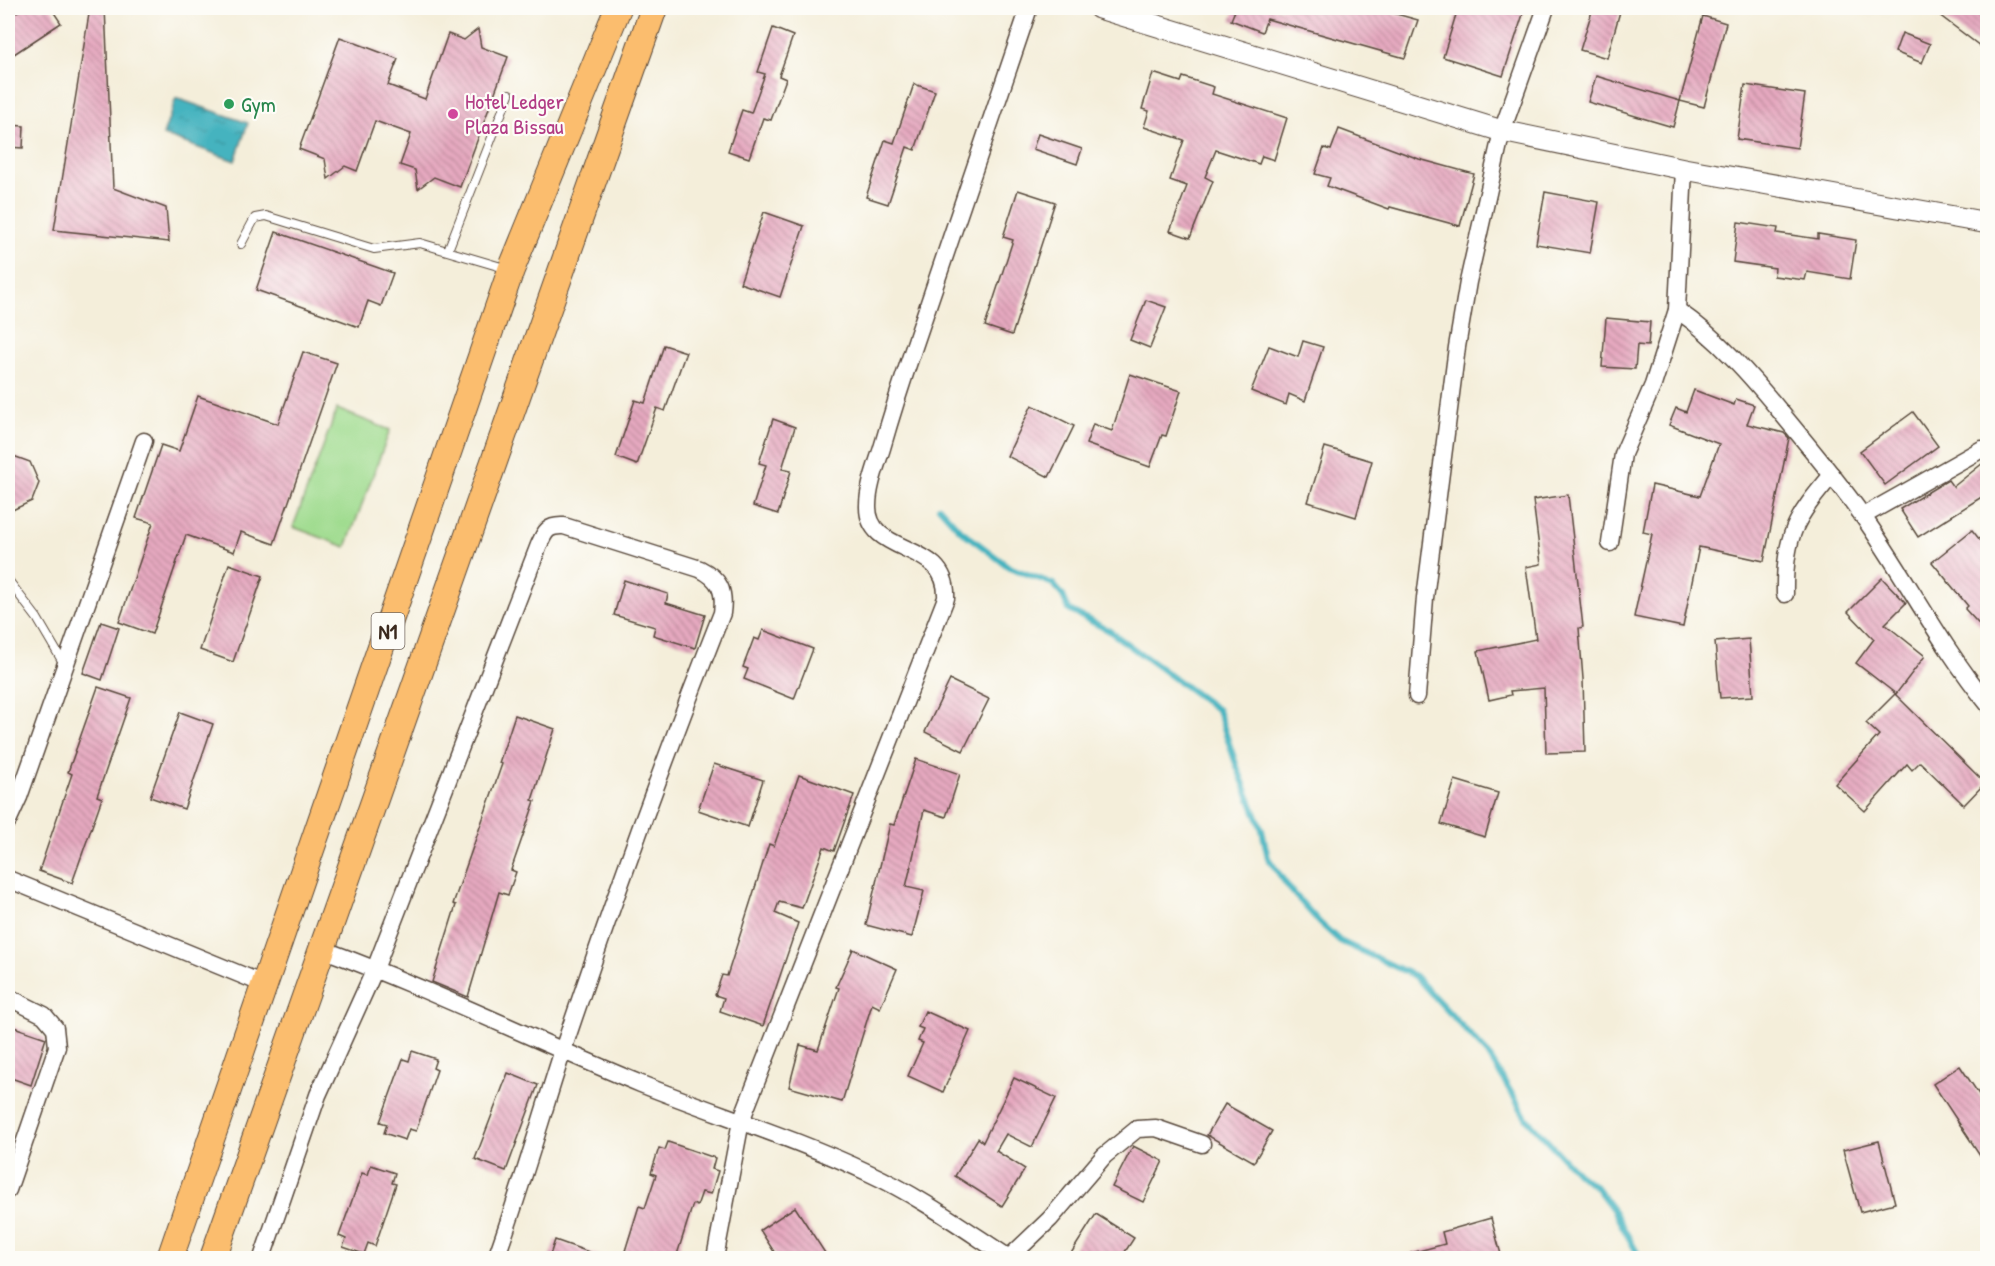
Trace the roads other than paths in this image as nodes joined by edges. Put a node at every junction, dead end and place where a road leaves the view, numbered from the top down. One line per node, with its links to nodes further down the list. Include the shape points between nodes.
1 (432, 8): 2 (lane, via 444,12)
2 (462, 8)
3 (618, 8): 15 (main road, N1)
4 (654, 8): 29 (main road, N1)
5 (1029, 8): 34 (street, via 900,388 868,507 872,524 887,539 940,568 947,582 946,598)
6 (1099, 8): 8 (street)
7 (1546, 8): 10 (street)
8 (1134, 13): 10 (street)
9 (509, 94): 14 (lane)
10 (1502, 131): 11 (street); 25 (street, via 1457,347 1425,598)
11 (1684, 169): 12 (street); 16 (street)
12 (1988, 222)
13 (241, 244): 14 (lane, via 255,218 266,216 374,249 420,243)
14 (448, 250): 15 (lane)
15 (512, 270): 31 (main road, N1)
16 (1677, 310): 19 (street, via 1695,322 1756,382); 21 (street, via 1653,385 1623,454)
17 (144, 441): 24 (street)
18 (1982, 448): 20 (street)
19 (1832, 475): 20 (street); 23 (street, via 1799,517 1784,559)
20 (1863, 516): 26 (street, via 1967,678)
21 (1610, 543)
22 (8, 580): 24 (lane, via 37,618)
23 (1785, 594)
24 (65, 666): 27 (street)
25 (1417, 696)
26 (1988, 704)
27 (8, 821)
28 (8, 879): 31 (street)
29 (322, 949): 30 (street); 38 (main road, N1)
30 (375, 969): 33 (street); 33 (street, via 546,531 553,525 564,526 700,569 713,575 722,586 722,613 658,775); 39 (street, via 318,1095)
31 (267, 985): 37 (main road, N1)
32 (8, 997): 36 (street, via 44,1015 55,1028 57,1047)
33 (563, 1050): 34 (street); 40 (street)
34 (741, 1121): 41 (street); 42 (street, via 888,1182 939,1210)
35 (1202, 1144): 42 (street, via 1156,1128 1137,1129 1104,1156 1050,1220)
36 (8, 1190)
37 (170, 1258)
38 (213, 1258)
39 (262, 1258)
40 (496, 1258)
41 (715, 1258)
42 (1009, 1258)

